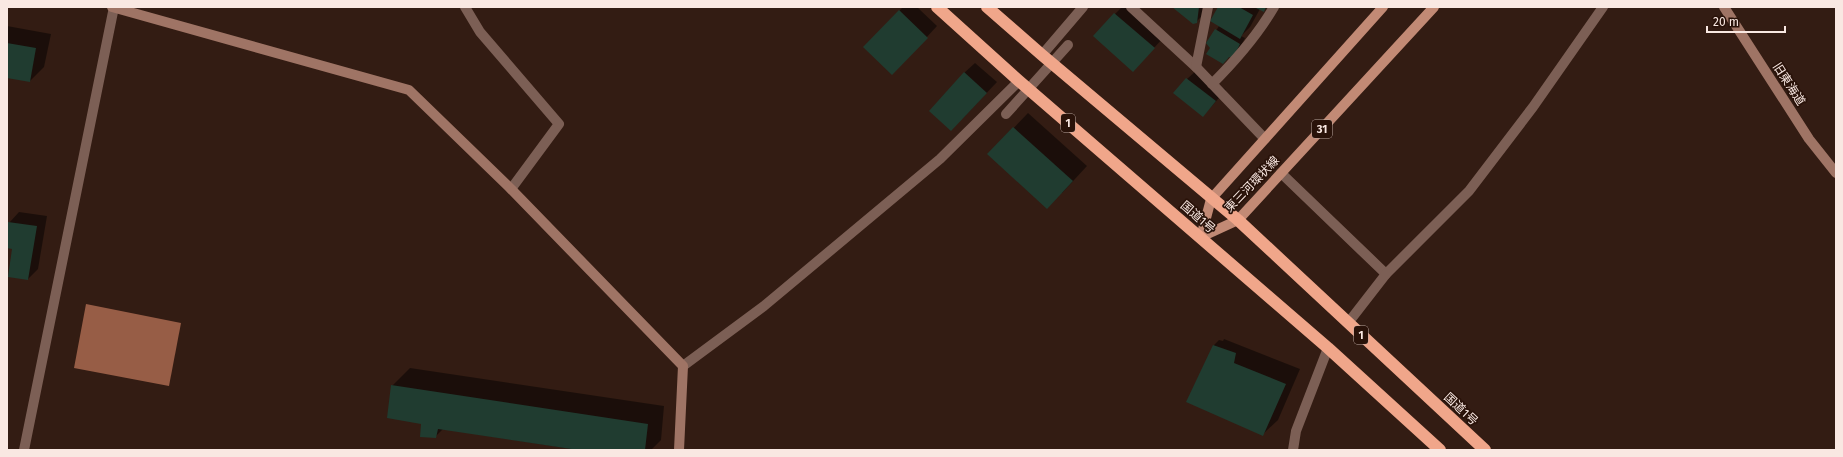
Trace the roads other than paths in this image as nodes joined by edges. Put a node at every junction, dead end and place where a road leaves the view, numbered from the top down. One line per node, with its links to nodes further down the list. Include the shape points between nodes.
1 (113, 7): 22 (street, via 409,90); 30 (street)
2 (465, 7): 22 (street, via 480,32 559,124)
3 (937, 7): 16 (highway, 国道1号 / 1)
4 (987, 7): 14 (highway, 国道1号 / 1)
5 (1083, 7): 14 (street)
6 (1131, 7): 15 (street)
7 (1208, 7): 15 (street)
8 (1274, 7): 17 (street, via 1238,58)
9 (1382, 7): 19 (main road, 東三河環状線)
10 (1434, 7): 20 (main road, 東三河環状線 / 31)
11 (1603, 7): 26 (street, via 1533,107 1469,191)
12 (1724, 7): 21 (street, 旧東海道, via 1809,140)
13 (1068, 45): 18 (street)
14 (1042, 55): 23 (highway, 国道1号 / 1)
15 (1196, 67): 17 (street)
16 (1019, 81): 25 (highway, 国道1号 / 1); 29 (street, via 940,159 764,306)
17 (1212, 84): 19 (street)
18 (1006, 114)
19 (1265, 139): 23 (main road, 東三河環状線)
20 (1281, 173): 24 (main road, 東三河環状線 / 31); 26 (street)
21 (1836, 173)
22 (511, 189): 29 (street)
23 (1211, 199): 24 (highway, 国道1号 / 1); 25 (main road, 東三河環状線)
24 (1238, 220): 25 (main road, 東三河環状線 / 31); 27 (highway, 国道1号 / 1)
25 (1201, 237): 28 (highway, 国道1号 / 1)
26 (1386, 274): 27 (street)
27 (1348, 323): 34 (highway, 国道1号 / 1)
28 (1328, 348): 32 (street, via 1296,431); 33 (highway, 国道1号 / 1)
29 (683, 366): 31 (street)
30 (24, 450)
31 (678, 450)
32 (1293, 450)
33 (1440, 450)
34 (1485, 450)

